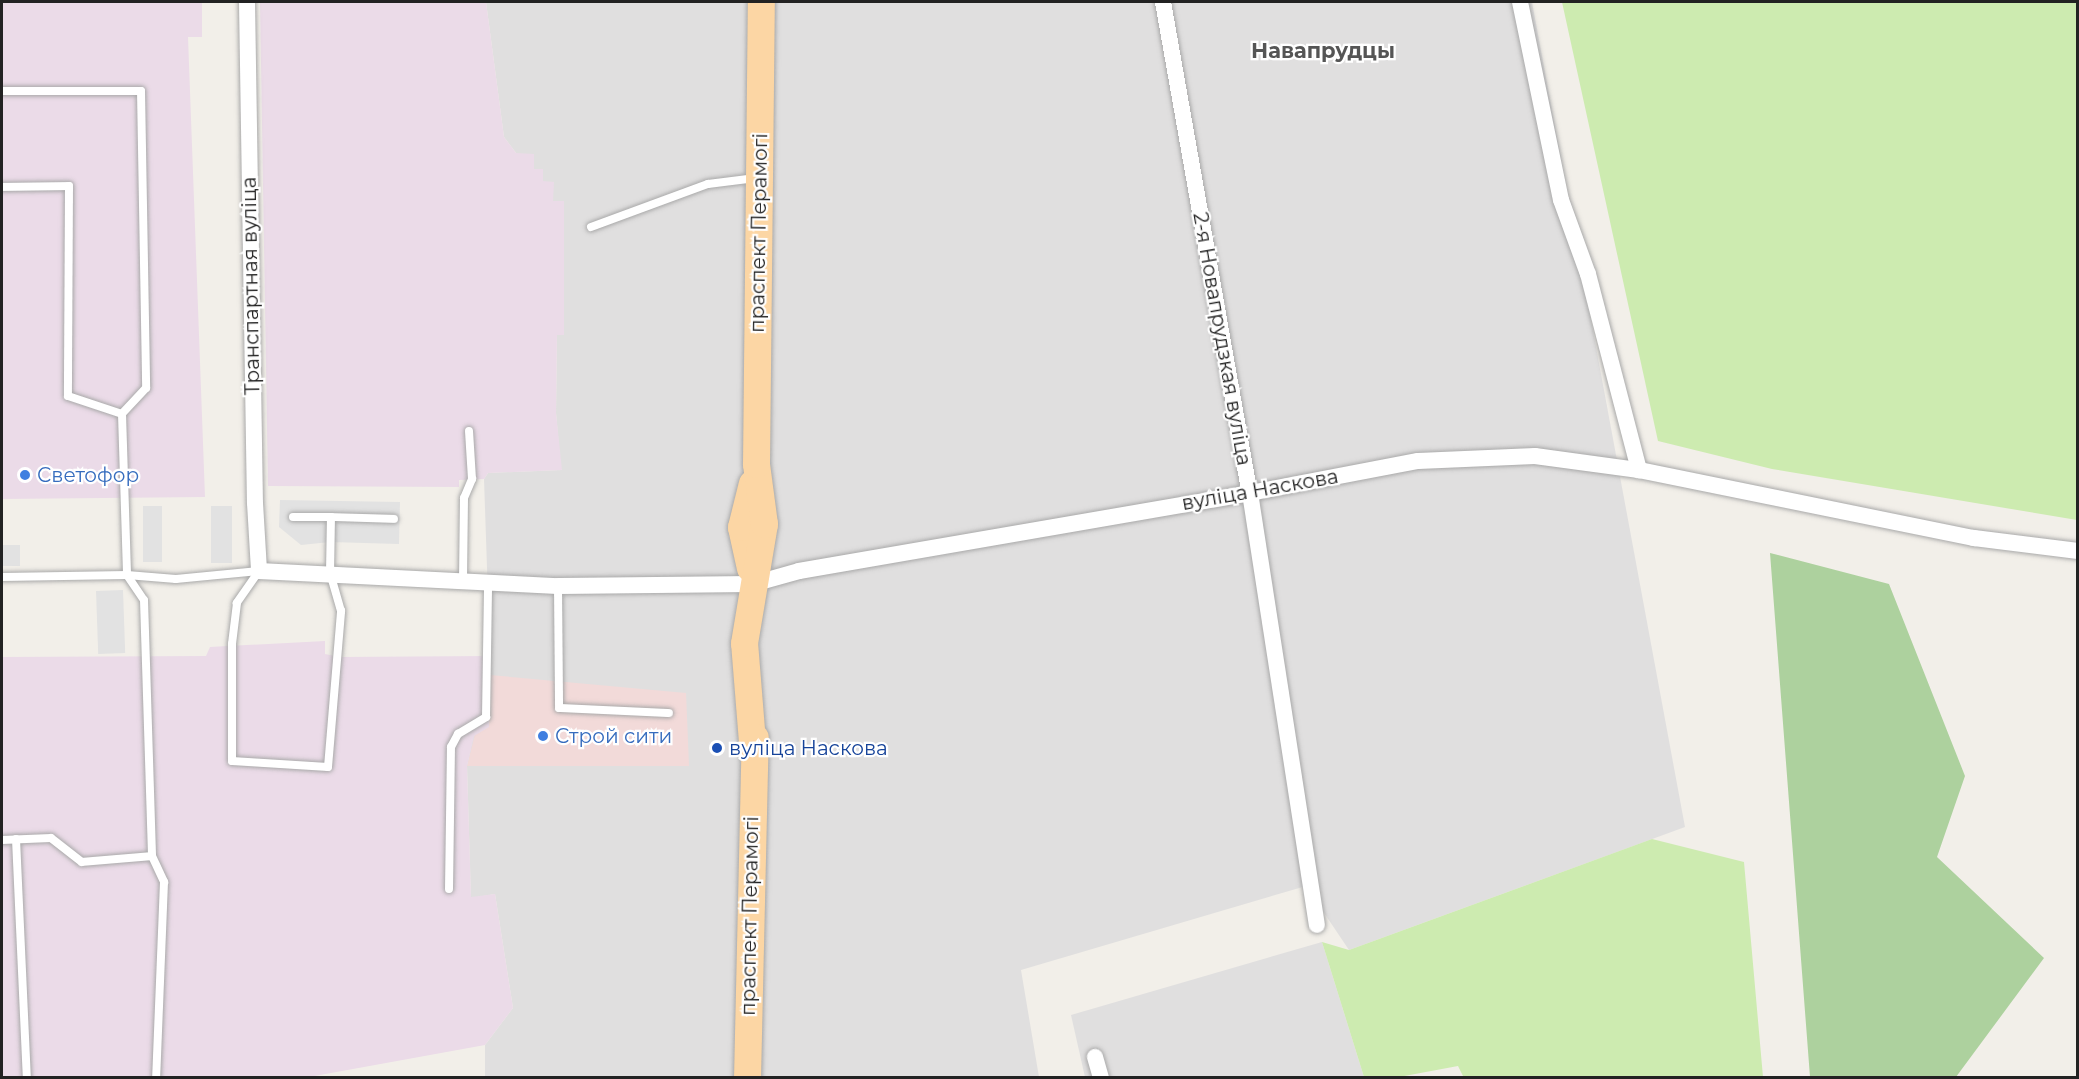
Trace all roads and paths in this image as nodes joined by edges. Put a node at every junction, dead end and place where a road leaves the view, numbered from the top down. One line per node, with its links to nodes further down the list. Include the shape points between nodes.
1 (247, 2): 17 (street, Транспартная вуліца, via 255,503)
2 (761, 2): 6 (main road, праспект Перамогі)
3 (1163, 2): 12 (street, 2-я Новапрудзкая вуліца)
4 (1520, 2): 11 (street, via 1561,200 1588,274)
5 (2, 91): 9 (lane, via 141,91 146,388)
6 (759, 178): 8 (lane, via 708,184); 23 (main road, праспект Перамогі, via 756,464 764,524)
7 (2, 187): 9 (lane, via 69,186 68,396)
8 (591, 227)
9 (122, 414): 19 (lane)
10 (469, 431): 21 (lane, via 472,479 464,498)
11 (1639, 470): 12 (street, вуліца Наскова, via 1534,456 1418,461); 16 (street, вуліца Наскова, via 1974,538)
12 (1250, 493): 23 (street, вуліца Наскова, via 799,571); 30 (street, 2-я Новапрудзкая вуліца)
13 (293, 517): 14 (lane)
14 (331, 517): 15 (lane); 18 (lane)
15 (394, 519)
16 (2078, 551)
17 (260, 571): 18 (street, вуліца Наскова); 18 (lane, via 237,603 232,644 232,760 328,767 341,611); 19 (lane, via 176,579)
18 (330, 573): 21 (street, вуліца Наскова)
19 (127, 575): 20 (lane); 28 (lane, via 144,600)
20 (2, 577)
21 (463, 580): 22 (street, вуліца Наскова)
22 (488, 583): 24 (street, вуліца Наскова); 29 (lane, via 486,717 458,734 451,747)
23 (753, 584): 24 (street, вуліца Наскова); 34 (main road, праспект Перамогі, via 763,644 753,754)
24 (558, 586): 25 (lane, via 559,708)
25 (669, 713)
26 (16, 839): 27 (lane); 28 (lane, via 51,838 82,862); 32 (lane)
27 (2, 840)
28 (152, 856): 33 (lane, via 164,882)
29 (449, 889)
30 (1317, 925)
31 (1095, 1057): 35 (street)
32 (27, 1077)
33 (156, 1077)
34 (747, 1077)
35 (1101, 1077)

